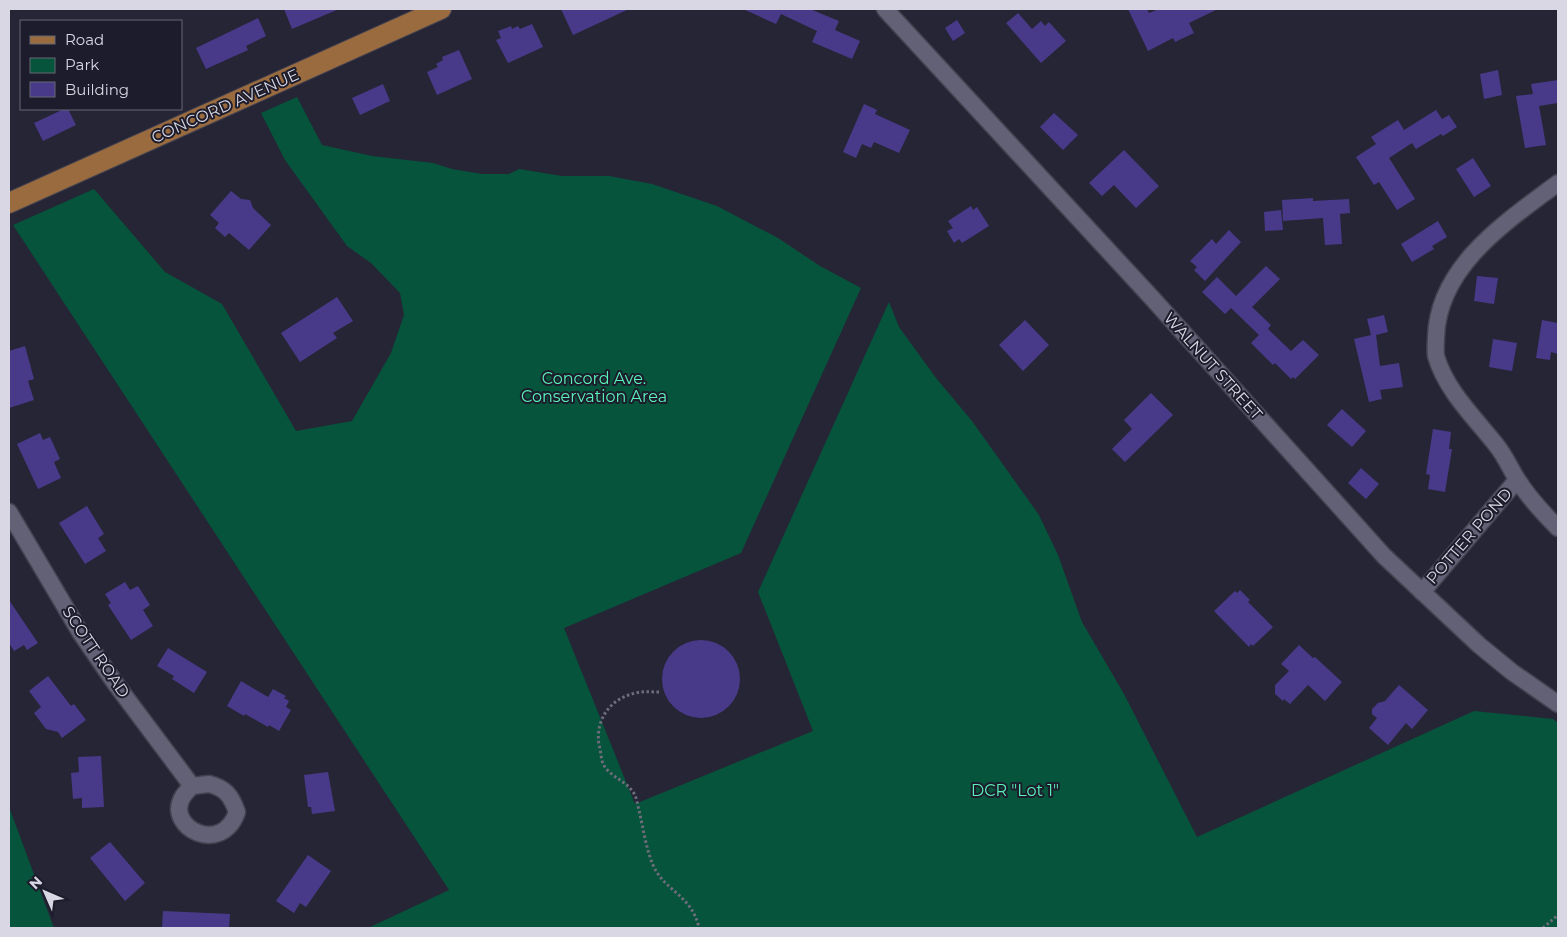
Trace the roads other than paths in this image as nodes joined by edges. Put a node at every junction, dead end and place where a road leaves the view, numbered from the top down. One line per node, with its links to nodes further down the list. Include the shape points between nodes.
1 (441, 9): 4 (main road, CONCORD AVENUE)
2 (885, 9): 8 (street, WALNUT STREET, via 1380,552)
3 (1558, 183): 5 (street, POTTER POND, via 1486,240 1444,297 1436,320 1436,355 1448,384 1499,449)
4 (9, 203)
5 (1517, 480): 7 (street, POTTER POND, via 1541,512); 8 (street, POTTER POND)
6 (9, 512): 10 (street, SCOTT ROAD, via 80,632)
7 (1558, 528)
8 (1422, 592): 9 (street, WALNUT STREET, via 1478,645)
9 (1558, 704)
10 (192, 786)

